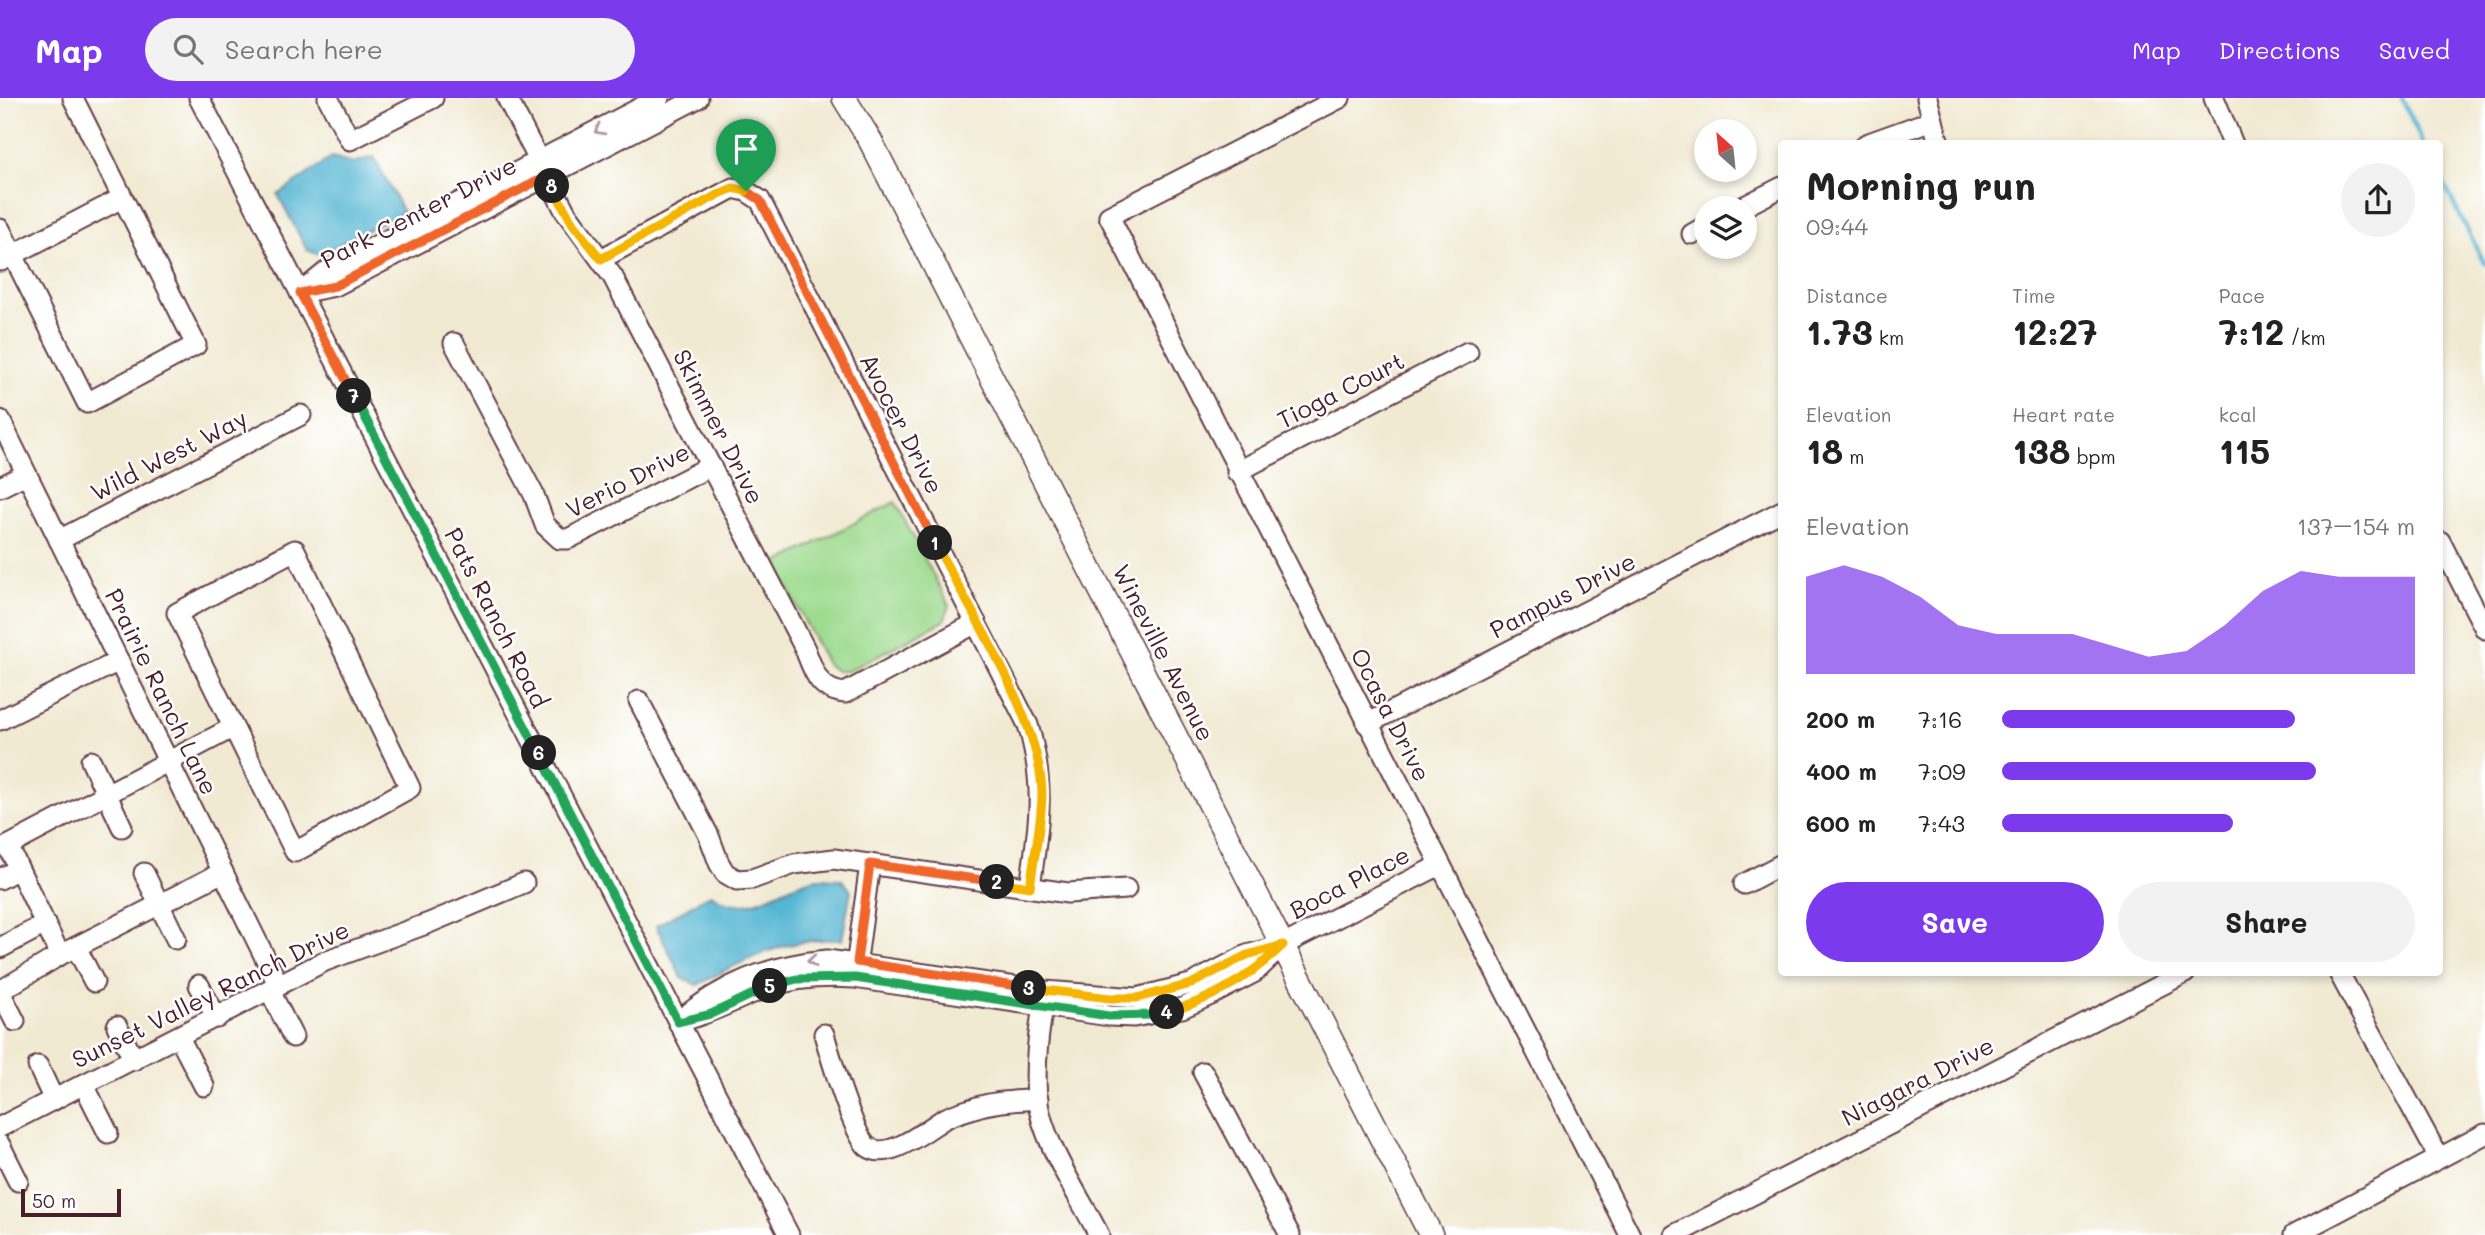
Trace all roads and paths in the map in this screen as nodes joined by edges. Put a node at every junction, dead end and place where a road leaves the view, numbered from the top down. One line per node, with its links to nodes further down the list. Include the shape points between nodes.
1 (73, 98): 18 (street)
2 (199, 98): 23 (street, Pats Ranch Road)
3 (328, 98): 4 (street, via 350,140)
4 (433, 98)
5 (507, 98): 16 (street, Skimmer Drive)
6 (659, 98): 16 (street, Park Center Drive, one-way to 16)
7 (698, 98): 16 (street, Park Center Drive)
8 (844, 98): 61 (main road, Wineville Avenue, via 870,140)
9 (1340, 98): 29 (street, Ocasa Drive, via 1109,216)
10 (1927, 98): 12 (street)
11 (2214, 98): 15 (street)
12 (1933, 120): 13 (street); 14 (street)
13 (1877, 140)
14 (1938, 140)
15 (2230, 140)
16 (543, 168): 22 (street, Skimmer Drive, via 573,224); 23 (street, Park Center Drive, via 326,272)
17 (1778, 189): 19 (street)
18 (122, 198): 21 (street); 21 (street, via 196,345 86,403)
19 (1757, 200)
20 (0, 229): 21 (street)
21 (6, 258)
22 (601, 259): 28 (street, Skimmer Drive); 35 (street, Avocer Drive, via 733,188 760,200)
23 (300, 293): 74 (street, Pats Ranch Road)
24 (454, 342): 28 (street, Verio Drive, via 545,524 560,539)
25 (1468, 352): 29 (street, Tioga Court)
26 (301, 415): 33 (street, Wild West Way)
27 (0, 420): 30 (street, Prairie Ranch Lane)
28 (711, 466): 35 (street, Skimmer Drive, via 819,683 830,691 845,693)
29 (1237, 472): 40 (street, Ocasa Drive)
30 (26, 474): 31 (street); 33 (street, Prairie Ranch Lane)
31 (0, 487)
32 (1778, 513): 40 (street, Pampus Drive)
33 (59, 540): 37 (street, Prairie Ranch Lane)
34 (2443, 547): 36 (street)
35 (976, 623): 56 (street, Avocer Drive, via 1028,724 1038,758 1042,792)
36 (2485, 629)
37 (119, 661): 39 (street); 43 (street, Prairie Ranch Lane)
38 (639, 701): 47 (street, via 725,873 737,880 810,861)
39 (0, 720)
40 (1367, 724): 48 (street, Ocasa Drive)
41 (232, 728): 41 (street, via 295,852 410,788 295,550 177,613); 43 (street)
42 (91, 761): 44 (street)
43 (168, 761): 44 (street); 51 (street, Prairie Ranch Lane)
44 (107, 793): 45 (street); 46 (street)
45 (122, 827)
46 (4, 846): 50 (street)
47 (870, 864): 56 (street); 64 (street)
48 (1440, 865): 61 (street, Boca Place); 96 (street, Ocasa Drive)
49 (1778, 866): 55 (street)
50 (18, 869): 53 (street); 59 (street)
51 (223, 872): 58 (street); 69 (street, Prairie Ranch Lane)
52 (144, 873): 58 (street)
53 (0, 879)
54 (524, 883): 69 (street, Sunset Valley Ranch Drive, via 325,961)
55 (1744, 884)
56 (1030, 887): 57 (street, via 1068,893)
57 (1125, 889)
58 (161, 903): 60 (street); 63 (street)
59 (45, 924): 62 (street); 63 (street)
60 (176, 939)
61 (1283, 945): 71 (street, Boca Place, via 1247,955 1165,993); 95 (main road, Wineville Avenue)
62 (0, 948)
63 (68, 951): 67 (street); 70 (street)
64 (856, 970): 71 (street, Boca Place); 74 (street, Boca Place, via 817,961 763,971 703,1000)
65 (2179, 976): 97 (street, Niagara Drive)
66 (2341, 976): 90 (street)
67 (94, 982)
68 (199, 985): 72 (street)
69 (274, 988): 72 (street, Sunset Valley Ranch Drive); 78 (street, Prairie Ranch Lane)
70 (0, 991): 73 (street)
71 (1044, 998): 84 (street, via 1037,1054)
72 (217, 1018): 77 (street, Sunset Valley Ranch Drive)
73 (15, 1021)
74 (678, 1022): 93 (street, Pats Ranch Road)
75 (117, 1026): 79 (street)
76 (824, 1034): 84 (street, via 843,1097 863,1142 876,1151 889,1150 974,1108)
77 (179, 1037): 79 (street, Sunset Valley Ranch Drive); 83 (street)
78 (293, 1037)
79 (134, 1060): 82 (street, Sunset Valley Ranch Drive)
80 (38, 1066): 85 (street)
81 (1203, 1072): 94 (street)
82 (84, 1085): 85 (street, Sunset Valley Ranch Drive); 87 (street)
83 (204, 1086)
84 (1038, 1099): 92 (street, via 1049,1136)
85 (54, 1100): 86 (street, Sunset Valley Ranch Drive)
86 (0, 1127)
87 (108, 1133)
88 (2485, 1134): 90 (street)
89 (0, 1146): 91 (street)
90 (2439, 1158): 98 (street)
91 (18, 1181)
92 (1093, 1233)
93 (789, 1235)
94 (1290, 1235)
95 (1431, 1235)
96 (1630, 1235)
97 (1674, 1235)
98 (2294, 1235)

